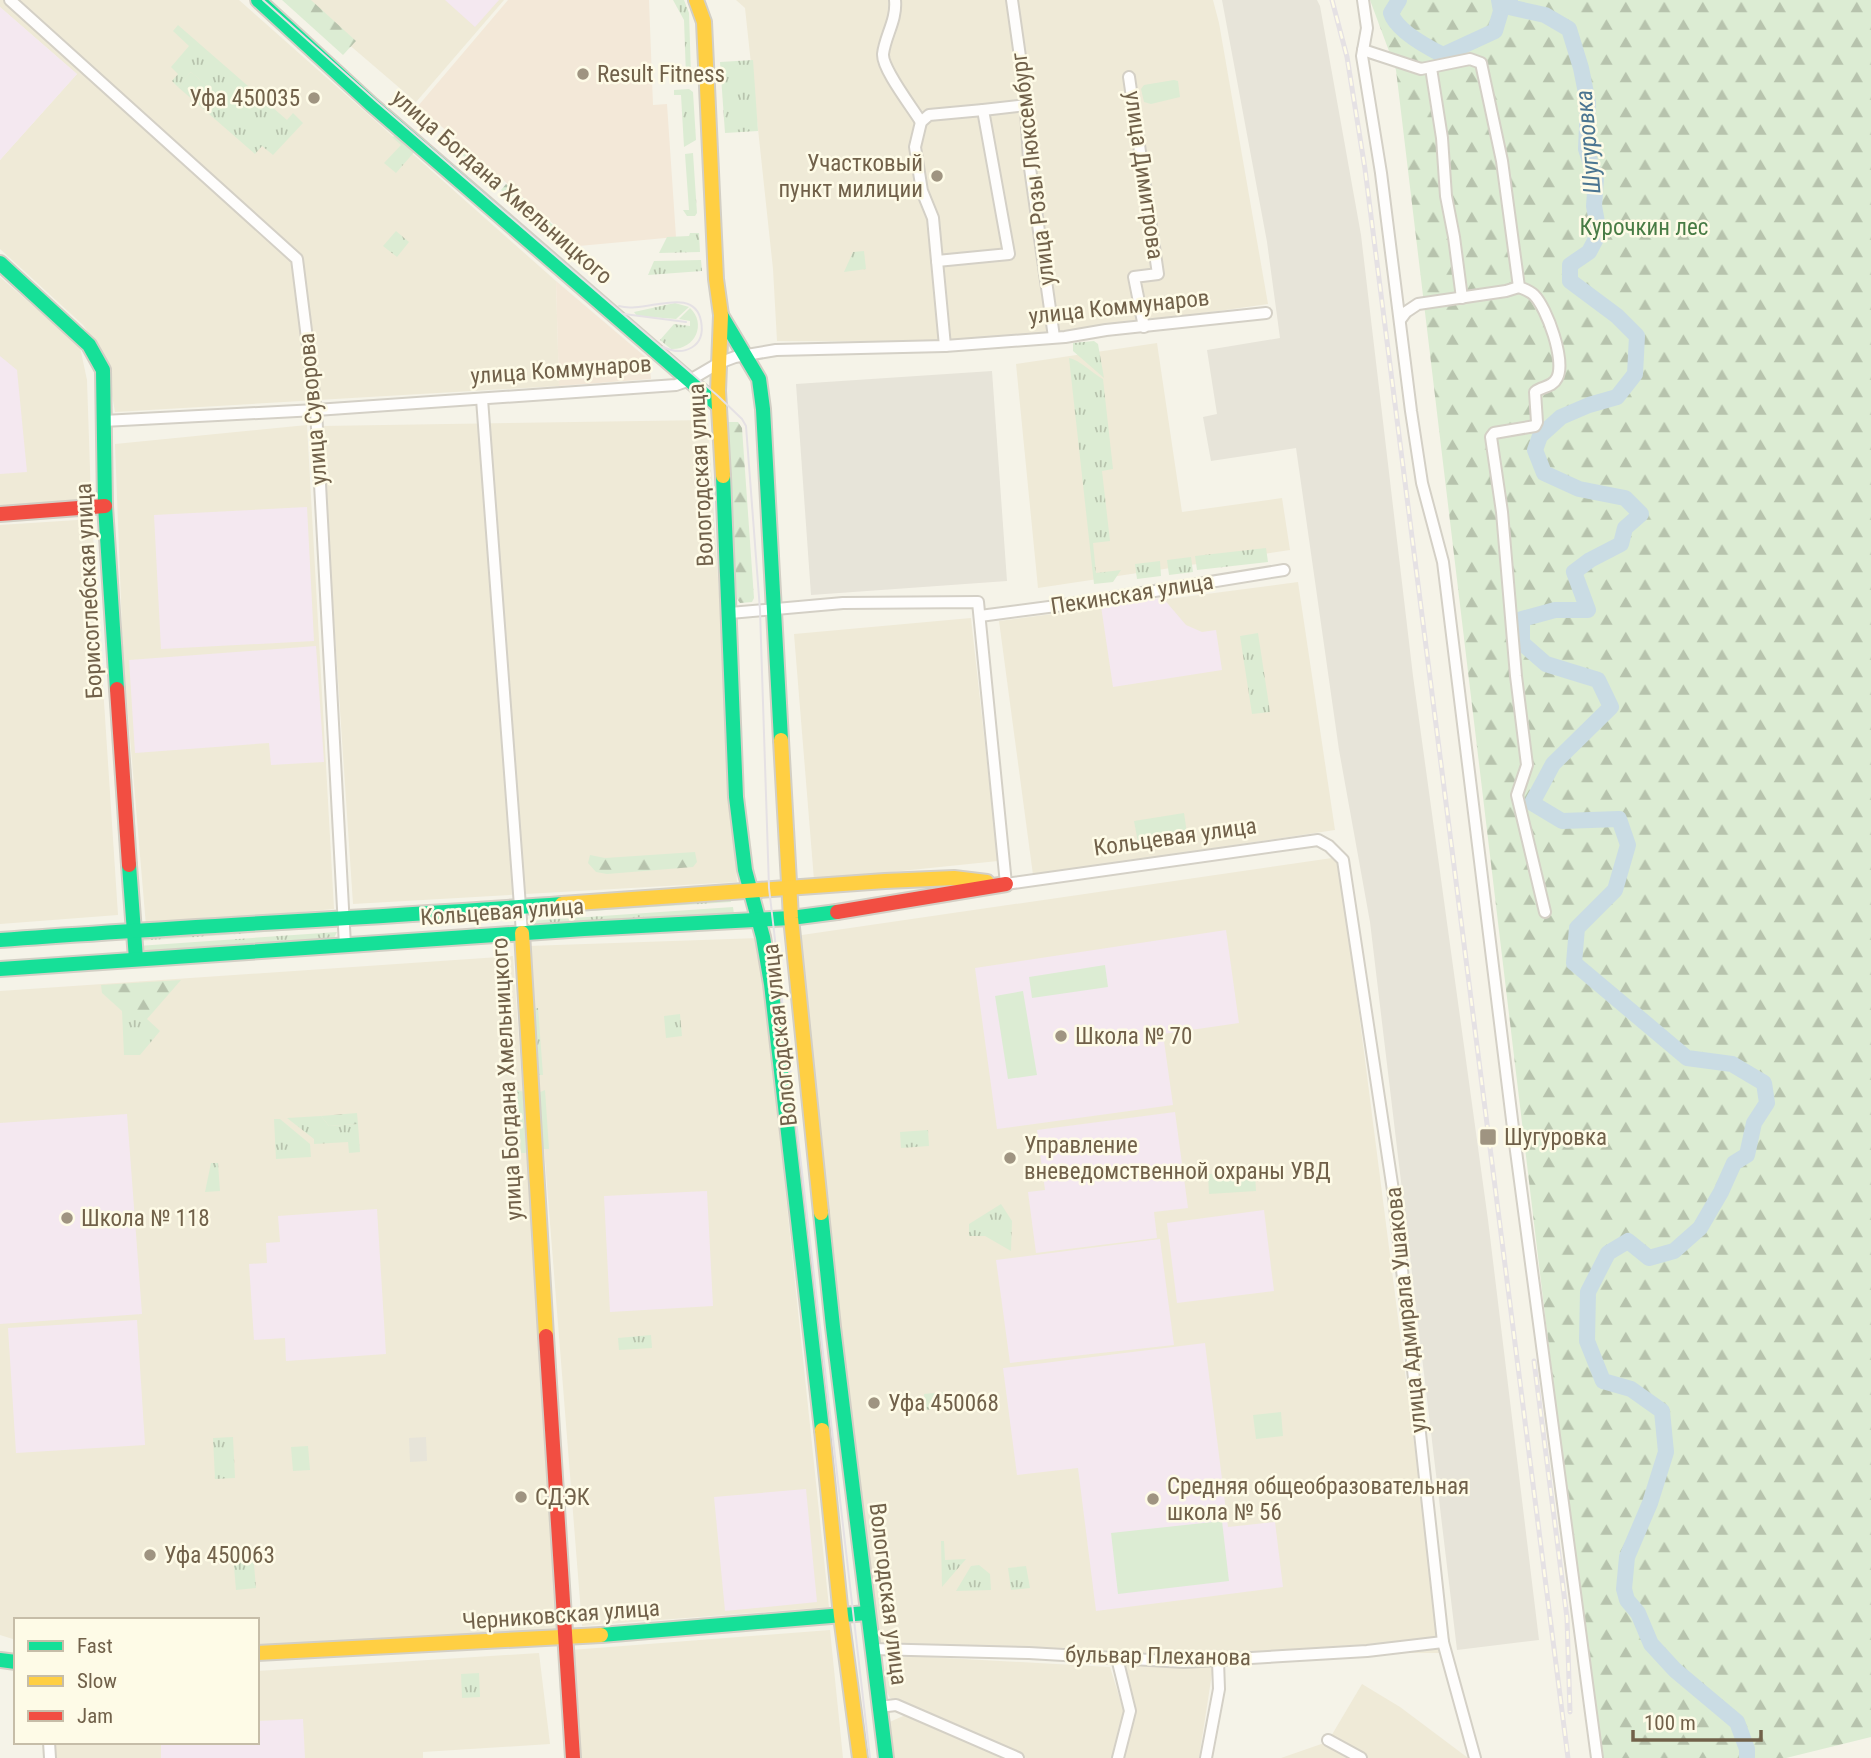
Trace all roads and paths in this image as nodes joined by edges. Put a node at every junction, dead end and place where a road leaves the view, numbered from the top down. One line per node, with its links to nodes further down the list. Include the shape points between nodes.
1 (10, 0): 28 (street, улица Суворова, via 297,259)
2 (258, 0): 25 (main road, улица Богдана Хмельницкого, via 375,108)
3 (696, 0): 18 (main road, Вологодская улица, via 705,34 716,279)
4 (895, 0): 12 (street, via 884,63)
5 (1012, 0): 10 (street, улица Розы Люксембург)
6 (1363, 0): 7 (street, via 1367,28)
7 (1363, 50): 8 (street, via 1409,66); 19 (street)
8 (1431, 68): 15 (street, via 1470,59 1483,68 1502,162); 16 (street)
9 (1129, 77): 20 (street, улица Димитрова, via 1158,274 1134,277)
10 (1026, 105): 11 (street); 21 (street, улица Розы Люксембург, via 1029,161)
11 (984, 110): 12 (street, via 929,115); 13 (street, via 1009,254)
12 (921, 122): 13 (street, via 915,147 922,191 933,218)
13 (937, 261): 22 (street)
14 (0, 263): 29 (main road, Борисоглебская улица, via 89,345 103,370)
15 (1519, 287): 16 (street); 41 (street, via 1534,295 1546,315 1560,364 1555,383 1535,392 1535,426 1490,437 1502,512 1527,765 1517,795)
16 (1461, 298): 19 (street, via 1418,304)
17 (1266, 313): 20 (street, улица Коммунаров)
18 (722, 315): 23 (main road, Вологодская улица); 24 (main road, Вологодская улица)
19 (1400, 320): 69 (street, via 1422,483 1443,562)
20 (1144, 327): 21 (street, улица Коммунаров)
21 (1054, 337): 22 (street, улица Коммунаров)
22 (945, 346): 23 (street, улица Коммунаров, via 776,350)
23 (745, 355): 24 (street, улица Коммунаров); 33 (main road, Вологодская улица, via 759,379)
24 (719, 363): 25 (street, улица Коммунаров); 27 (main road, Вологодская улица)
25 (690, 380): 26 (street, улица Коммунаров, via 676,385); 27 (main road, улица Богдана Хмельницкого)
26 (482, 398): 28 (street, улица Коммунаров); 40 (street, улица Богдана Хмельницкого)
27 (719, 406): 34 (main road, Вологодская улица)
28 (316, 410): 29 (street, улица Коммунаров); 43 (street, улица Суворова)
29 (103, 421): 30 (main road, Борисоглебская улица)
30 (106, 506): 31 (main road); 45 (main road, Борисоглебская улица)
31 (0, 514)
32 (1284, 570): 35 (street, Пекинская улица)
33 (774, 608): 34 (street); 35 (street, via 978,602); 38 (main road, Вологодская улица)
34 (730, 613): 39 (main road, Вологодская улица, via 736,797 741,851)
35 (979, 617): 37 (street)
36 (1343, 860): 37 (street, Кольцевая улица, via 1318,840); 54 (street, улица Адмирала Ушакова, via 1394,1196)
37 (1006, 884): 38 (main road, Кольцевая улица, via 954,878); 42 (main road, Кольцевая улица)
38 (789, 887): 39 (main road, Кольцевая улица); 42 (main road, Вологодская улица)
39 (751, 889): 40 (main road, Кольцевая улица); 44 (main road, Вологодская улица)
40 (520, 905): 43 (main road, Кольцевая улица); 46 (street, улица Богдана Хмельницкого)
41 (1545, 912)
42 (791, 918): 44 (main road, Кольцевая улица); 51 (main road, Вологодская улица)
43 (345, 920): 45 (main road, Кольцевая улица); 48 (street, улица Суворова)
44 (759, 921): 46 (main road, Кольцевая улица); 52 (main road, Вологодская улица, via 772,997)
45 (134, 929): 47 (main road, Кольцевая улица); 49 (main road, Борисоглебская улица)
46 (522, 933): 48 (main road, Кольцевая улица); 53 (main road, улица Богдана Хмельницкого)
47 (0, 940)
48 (345, 945): 49 (main road, Кольцевая улица)
49 (136, 959): 50 (main road, Кольцевая улица)
50 (0, 969)
51 (867, 1613): 52 (main road, Черниковская улица); 56 (main road, Вологодская улица)
52 (841, 1616): 53 (main road, Черниковская улица); 63 (main road, Вологодская улица)
53 (565, 1639): 55 (main road, Черниковская улица); 62 (main road, улица Богдана Хмельницкого)
54 (1443, 1642): 58 (street, бульвар Плеханова); 68 (street, улица Адмирала Ушакова)
55 (259, 1653)
56 (873, 1656): 57 (street, бульвар Плеханова, via 897,1650 954,1650); 59 (main road, Вологодская улица)
57 (1117, 1658): 58 (street, бульвар Плеханова); 66 (street, via 1130,1711)
58 (1218, 1661): 61 (street)
59 (879, 1707): 64 (main road, Вологодская улица); 65 (street, via 896,1705)
60 (1328, 1740): 67 (street)
61 (1210, 1756)
62 (573, 1758)
63 (860, 1758)
64 (886, 1758)
65 (1018, 1758)
66 (1118, 1758)
67 (1361, 1758)
68 (1475, 1758)
69 (1597, 1758)

